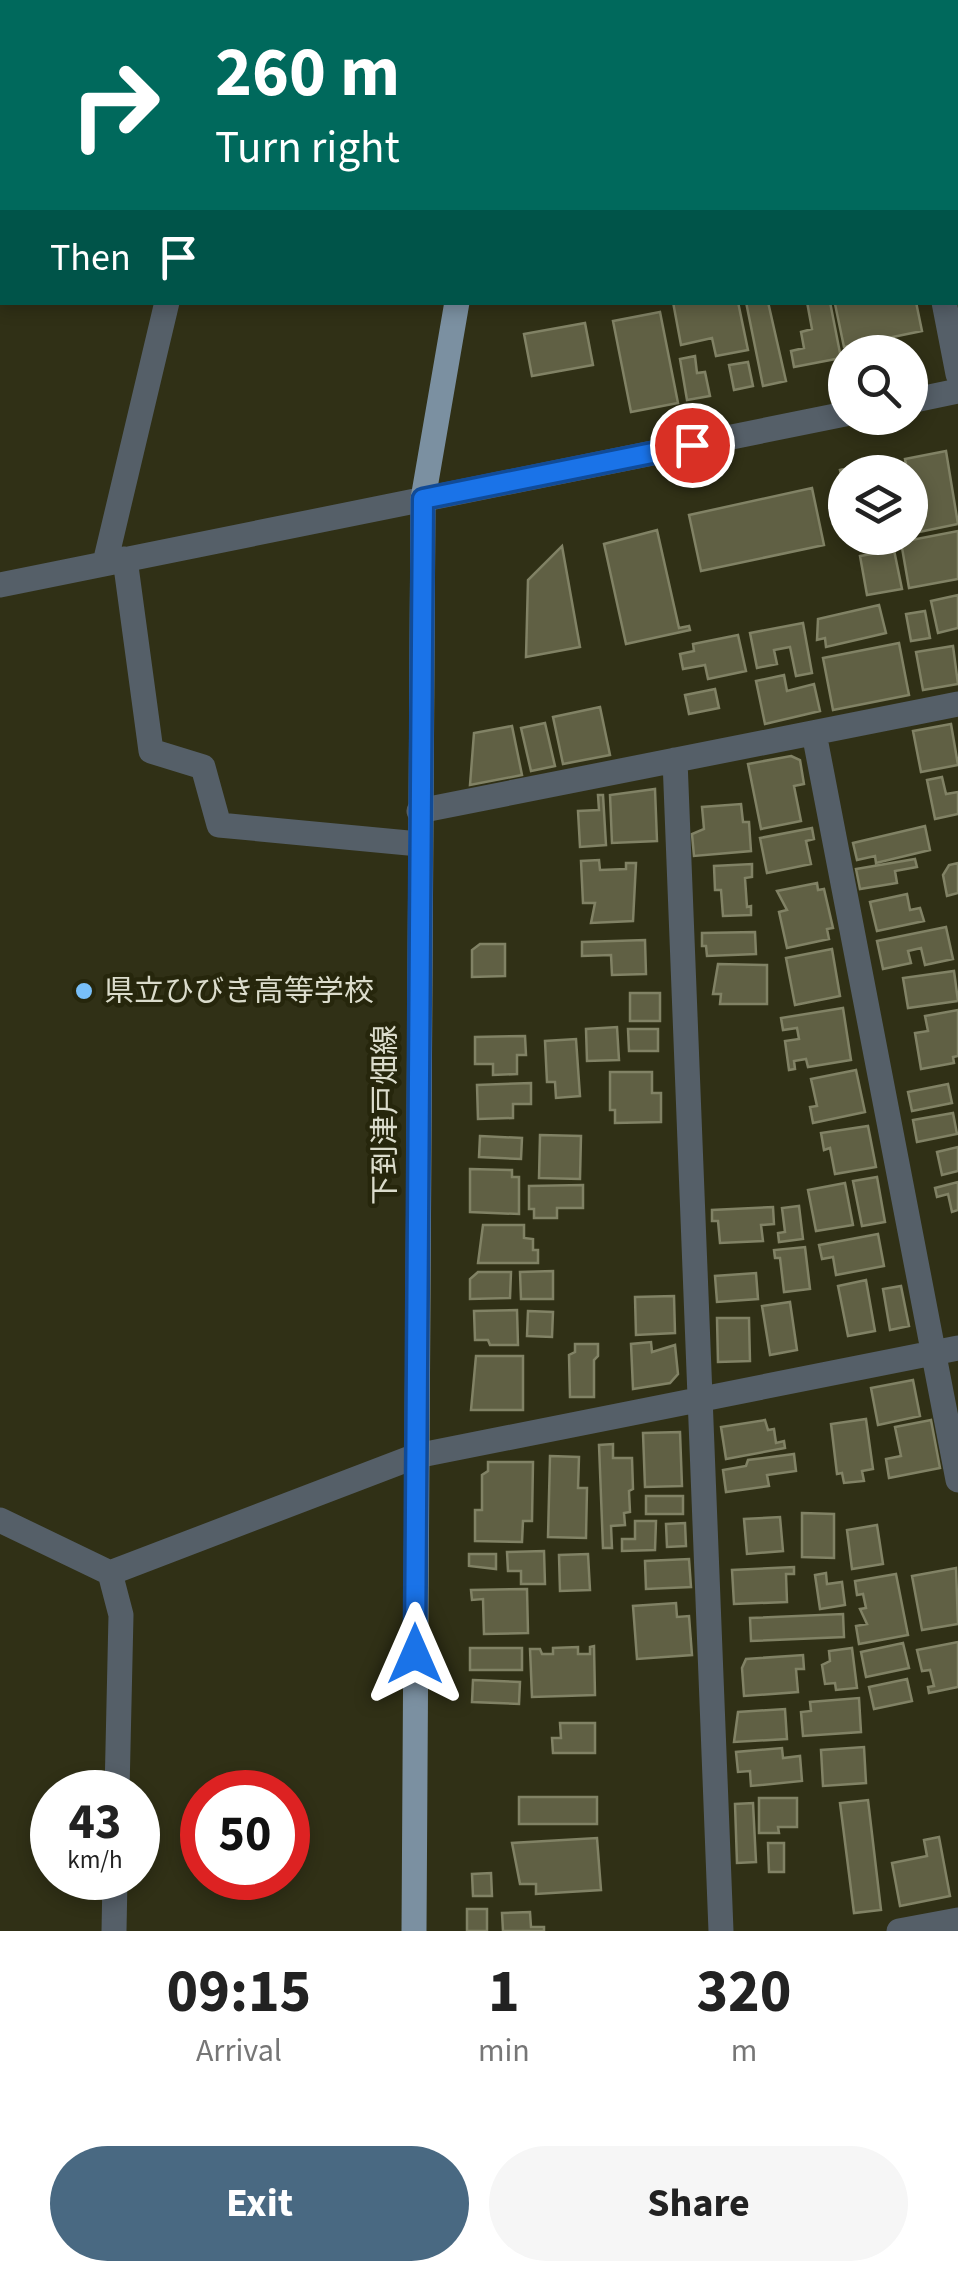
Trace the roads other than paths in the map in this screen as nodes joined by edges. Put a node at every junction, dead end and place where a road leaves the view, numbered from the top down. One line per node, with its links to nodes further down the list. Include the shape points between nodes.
1 (166, 305): 9 (street)
2 (456, 305): 8 (main road, 下到津戸畑線)
3 (945, 305): 4 (street)
4 (958, 374)
5 (958, 392): 6 (street)
6 (928, 398)
7 (828, 417): 8 (street)
8 (423, 499): 9 (street); 14 (main road, 下到津戸畑線)
9 (115, 561): 10 (street); 15 (street, via 152,751 203,767 219,825)
10 (0, 585)
11 (958, 704): 12 (street)
12 (814, 732): 13 (street); 16 (street)
13 (676, 760): 14 (street); 17 (street)
14 (419, 811): 15 (main road, 下到津戸畑線)
15 (419, 844): 18 (main road, 下到津戸畑線)
16 (946, 1351): 17 (street); 19 (street)
17 (697, 1398): 18 (street); 27 (street)
18 (416, 1456): 21 (street); 26 (main road, 下到津戸畑線)
19 (958, 1480)
20 (0, 1520): 21 (street)
21 (110, 1573): 22 (street, via 121,1615)
22 (117, 1770)
23 (115, 1900): 25 (street)
24 (958, 1920): 28 (street)
25 (114, 1931)
26 (414, 1931)
27 (721, 1931)
28 (899, 1931)

